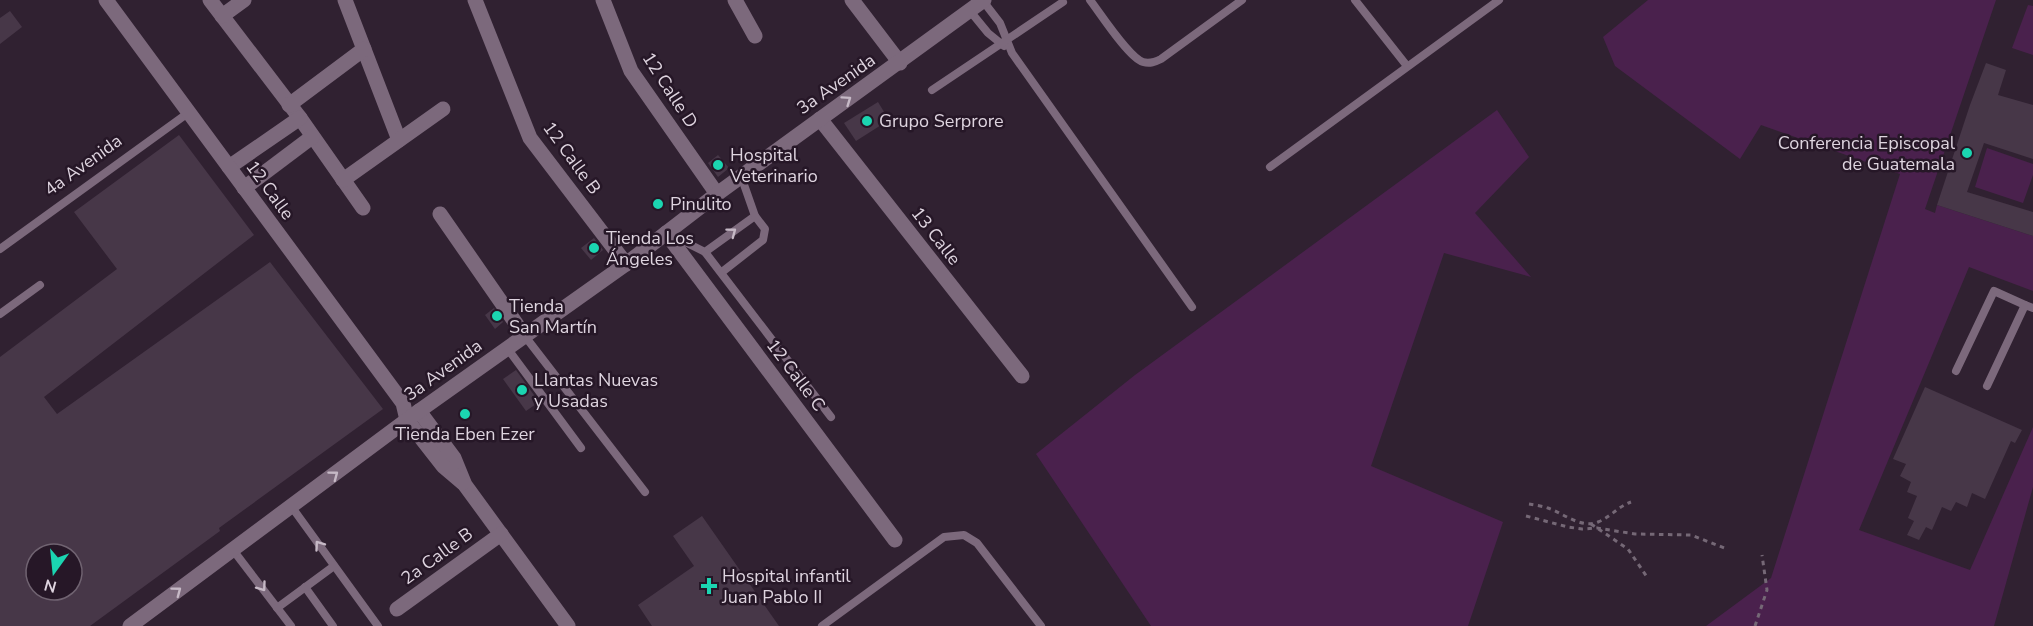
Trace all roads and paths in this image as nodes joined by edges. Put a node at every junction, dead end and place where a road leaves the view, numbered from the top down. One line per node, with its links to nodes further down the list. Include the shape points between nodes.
1 (106, 0): 25 (street, 12 Calle)
2 (210, 0): 16 (street)
3 (244, 0): 16 (street)
4 (345, 0): 19 (street)
5 (475, 0): 44 (street, 12 Calle B, via 530,138)
6 (603, 0): 37 (street, 12 Calle D, via 631,71)
7 (735, 0): 17 (street)
8 (1090, 0): 9 (lane, via 1131,55 1151,63)
9 (1242, 0)
10 (1355, 0): 21 (lane)
11 (1499, 0): 21 (lane)
12 (854, 1): 20 (street)
13 (983, 1): 15 (street, 3a Avenida); 18 (lane, via 1000,23)
14 (1063, 2): 18 (lane)
15 (970, 11): 18 (lane, via 988,33); 20 (street, 3a Avenida)
16 (222, 16): 23 (street)
17 (755, 36)
18 (1004, 41): 22 (lane); 47 (lane)
19 (364, 48): 23 (street); 30 (street)
20 (900, 63): 27 (street, 3a Avenida, one-way to 20)
21 (1407, 66): 33 (lane)
22 (932, 90)
23 (290, 105): 26 (street)
24 (443, 109): 30 (street)
25 (188, 113): 32 (street, 12 Calle); 42 (lane, 4a Avenida)
26 (300, 118): 28 (street); 29 (street)
27 (819, 119): 34 (street, 3a Avenida); 53 (street, 13 Calle)
28 (312, 137): 31 (street); 35 (street)
29 (269, 140): 31 (street); 32 (street)
30 (399, 140): 35 (street)
31 (282, 159): 36 (street)
32 (229, 167): 36 (street, 12 Calle)
33 (1270, 167)
34 (741, 176): 37 (street, 3a Avenida); 40 (lane)
35 (343, 180): 38 (street)
36 (244, 188): 55 (street, 12 Calle)
37 (717, 194): 41 (street, 3a Avenida)
38 (363, 208)
39 (440, 214): 50 (street)
40 (755, 216): 43 (lane, one-way to 40); 45 (lane, via 765,229 763,240)
41 (666, 233): 43 (lane); 44 (street, 3a Avenida); 66 (street, 12 Calle C)
42 (0, 249)
43 (705, 252): 45 (lane)
44 (626, 264): 50 (street, 3a Avenida)
45 (722, 272): 56 (lane)
46 (40, 285): 49 (lane)
47 (1191, 307)
48 (2029, 307): 52 (lane, via 1994,291); 54 (lane)
49 (0, 314)
50 (524, 335): 51 (street, 3a Avenida); 58 (lane)
51 (506, 348): 55 (street, 3a Avenida); 57 (lane)
52 (1956, 371)
53 (1022, 376)
54 (1987, 387)
55 (413, 415): 61 (street, 3a Avenida, one-way to 55); 65 (street, 12 Calle, via 443,466 465,485)
56 (831, 417)
57 (581, 448)
58 (645, 492)
59 (1631, 502): 63 (path)
60 (1529, 504): 63 (path)
61 (291, 506): 68 (street, 3a Avenida); 70 (lane, one-way to 61)
62 (1526, 516): 64 (path, via 1568,527)
63 (1591, 524): 64 (path)
64 (1597, 528): 67 (path, via 1635,534 1691,535); 71 (path, via 1628,549)
65 (501, 534): 74 (street, 2a Calle B); 79 (street, 12 Calle)
66 (894, 540)
67 (1727, 549)
68 (233, 550): 73 (lane, one-way to 73); 75 (street, 3a Avenida, one-way to 68)
69 (1762, 555): 82 (path, via 1767,590)
70 (334, 566): 72 (lane); 78 (lane)
71 (1647, 577)
72 (305, 587): 73 (lane); 77 (lane)
73 (277, 608): 76 (lane)
74 (397, 609)
75 (130, 626)
76 (291, 626)
77 (333, 626)
78 (378, 626)
79 (568, 626)
80 (822, 626): 81 (lane, via 944,537 964,535 977,543)
81 (1041, 626)
82 (1755, 626)

